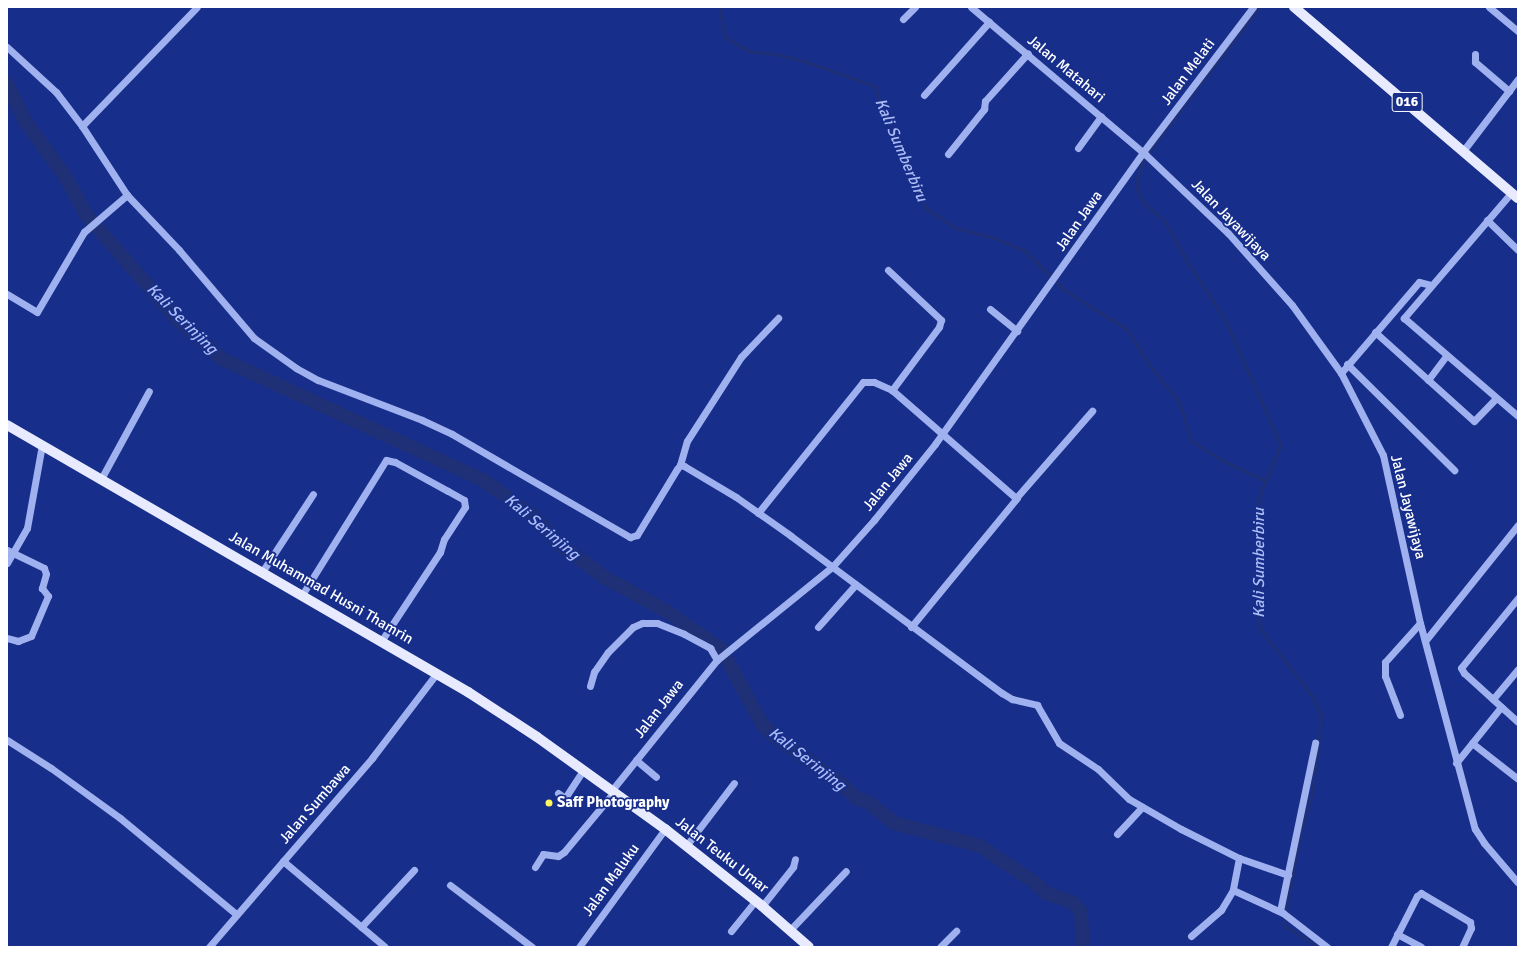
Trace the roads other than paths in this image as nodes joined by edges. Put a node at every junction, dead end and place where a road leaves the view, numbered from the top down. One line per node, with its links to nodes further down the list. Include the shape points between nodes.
1 (197, 7): 17 (street)
2 (915, 7): 7 (street)
3 (971, 7): 8 (street, Jalan Matahari)
4 (1253, 7): 21 (street, Jalan Melati)
5 (1294, 7): 19 (main road, 016)
6 (1489, 7): 9 (street)
7 (903, 19)
8 (989, 22): 11 (street, Jalan Matahari); 15 (street)
9 (1518, 31)
10 (7, 47): 17 (street, via 48,84)
11 (1028, 53): 16 (street, Jalan Matahari); 20 (street, via 985,101 984,110)
12 (1475, 54): 14 (street, via 1475,62)
13 (1518, 79): 14 (street)
14 (1509, 91): 19 (street)
15 (924, 95)
16 (1101, 116): 18 (street); 21 (street, Jalan Matahari)
17 (82, 126): 23 (street)
18 (1078, 148)
19 (1462, 150): 22 (main road, 016)
20 (948, 154)
21 (1147, 156): 31 (street, Jalan Jawa, via 1056,275); 35 (street, Jalan Jayawijaya, via 1261,269 1292,305)
22 (1515, 196): 24 (street)
23 (124, 197): 28 (street, via 84,232 37,312); 45 (street, via 179,250 254,338 296,368 318,380 452,434 630,537 637,535)
24 (1487, 220): 25 (street); 27 (street)
25 (1518, 250)
26 (888, 270): 37 (street, via 941,320 939,327)
27 (1430, 285): 32 (street, via 1419,282); 33 (street, via 1404,318)
28 (7, 294)
29 (990, 310): 31 (street)
30 (778, 318): 45 (street, via 741,357 685,445)
31 (1017, 331): 43 (street, Jalan Jawa)
32 (1375, 332): 34 (street); 36 (street)
33 (1447, 355): 36 (street); 39 (street)
34 (1347, 364): 35 (street); 46 (street)
35 (1341, 373): 59 (street, Jalan Jayawijaya, via 1383,455)
36 (1428, 380): 39 (street, via 1474,421)
37 (892, 390): 43 (street); 50 (street, via 874,382 866,381 860,384)
38 (149, 391): 47 (street)
39 (1496, 398): 41 (street)
40 (1092, 411): 49 (street)
41 (1518, 416)
42 (7, 425): 44 (main road, Jalan Muhammad Husni Thamrin)
43 (942, 434): 49 (street); 54 (street, Jalan Jawa, via 874,520)
44 (42, 445): 47 (main road, Jalan Muhammad Husni Thamrin); 52 (street, via 27,528)
45 (680, 466): 50 (street, via 704,476)
46 (1454, 470)
47 (101, 479): 55 (main road, Jalan Muhammad Husni Thamrin)
48 (313, 494): 55 (street)
49 (1017, 498): 60 (street)
50 (758, 513): 54 (street)
51 (1518, 526): 64 (street)
52 (9, 550): 53 (street); 62 (street, via 44,568 46,574 42,588 48,596 31,636 18,641)
53 (7, 563)
54 (833, 566): 56 (street); 65 (street, Jalan Jawa)
55 (262, 572): 57 (main road, Jalan Muhammad Husni Thamrin)
56 (856, 584): 60 (street); 61 (street)
57 (302, 595): 63 (main road, Jalan Muhammad Husni Thamrin); 63 (street, via 386,460 392,460 464,500 465,507 444,539 440,552)
58 (1518, 598): 69 (street, via 1461,668)
59 (1420, 623): 64 (street, Jalan Jayawijaya); 71 (street, via 1385,662 1385,676)
60 (912, 626): 84 (street, via 1007,696 1037,705 1059,743 1098,769 1129,799)
61 (818, 627)
62 (7, 638)
63 (382, 640): 67 (main road, Jalan Muhammad Husni Thamrin)
64 (1425, 641): 77 (street, Jalan Jayawijaya)
65 (719, 659): 68 (street, via 710,648 684,634 658,623 642,623 633,627 608,652 594,672); 76 (street, Jalan Jawa)
66 (1518, 669): 69 (street)
67 (436, 673): 78 (main road, Jalan Muhammad Husni Thamrin); 90 (street, Jalan Sumbawa, via 372,758)
68 (590, 686)
69 (1493, 699): 70 (street)
70 (1501, 707): 72 (street); 75 (street)
71 (1400, 715)
72 (1518, 722)
73 (7, 740): 100 (street, via 120,818)
74 (1315, 743): 94 (street)
75 (1472, 743): 77 (street); 80 (street)
76 (636, 760): 79 (street); 82 (street, Jalan Jawa)
77 (1456, 763): 95 (street, Jalan Jayawijaya, via 1475,830 1487,848)
78 (583, 770): 82 (main road, Jalan Muhammad Husni Thamrin); 83 (street, via 565,798)
79 (656, 777)
80 (1518, 779)
81 (734, 783): 87 (street)
82 (613, 791): 85 (main road, Jalan Teuku Umar); 91 (street, Jalan Jawa, via 564,852 558,856 543,854)
83 (558, 793)
84 (1142, 807): 86 (street); 88 (street)
85 (665, 830): 87 (main road, Jalan Teuku Umar); 110 (street, Jalan Maluku)
86 (1117, 834)
87 (686, 846): 98 (main road, Jalan Teuku Umar)
88 (1239, 858): 94 (street); 97 (street)
89 (795, 859): 98 (street, via 792,867)
90 (283, 861): 100 (street, Jalan Sumbawa); 101 (street)
91 (535, 867)
92 (414, 870): 101 (street)
93 (846, 871): 102 (street)
94 (1288, 875): 99 (street)
95 (1518, 882)
96 (450, 884): 109 (street)
97 (1233, 890): 99 (street); 106 (street, via 1221,910)
98 (759, 903): 102 (main road, Jalan Teuku Umar); 103 (street)
99 (1284, 913): 113 (street)
100 (236, 914): 107 (street, Jalan Sumbawa)
101 (361, 927): 108 (street)
102 (790, 930): 111 (main road, Jalan Teuku Umar)
103 (731, 931)
104 (956, 931): 112 (street)
105 (1397, 934): 114 (street); 115 (street); 116 (street, via 1417,896 1423,893 1470,922 1471,928)
106 (1191, 936)
107 (209, 947)
108 (385, 947)
109 (532, 947)
110 (579, 947)
111 (809, 947)
112 (940, 947)
113 (1327, 947)
114 (1391, 947)
115 (1422, 947)
116 (1462, 947)

